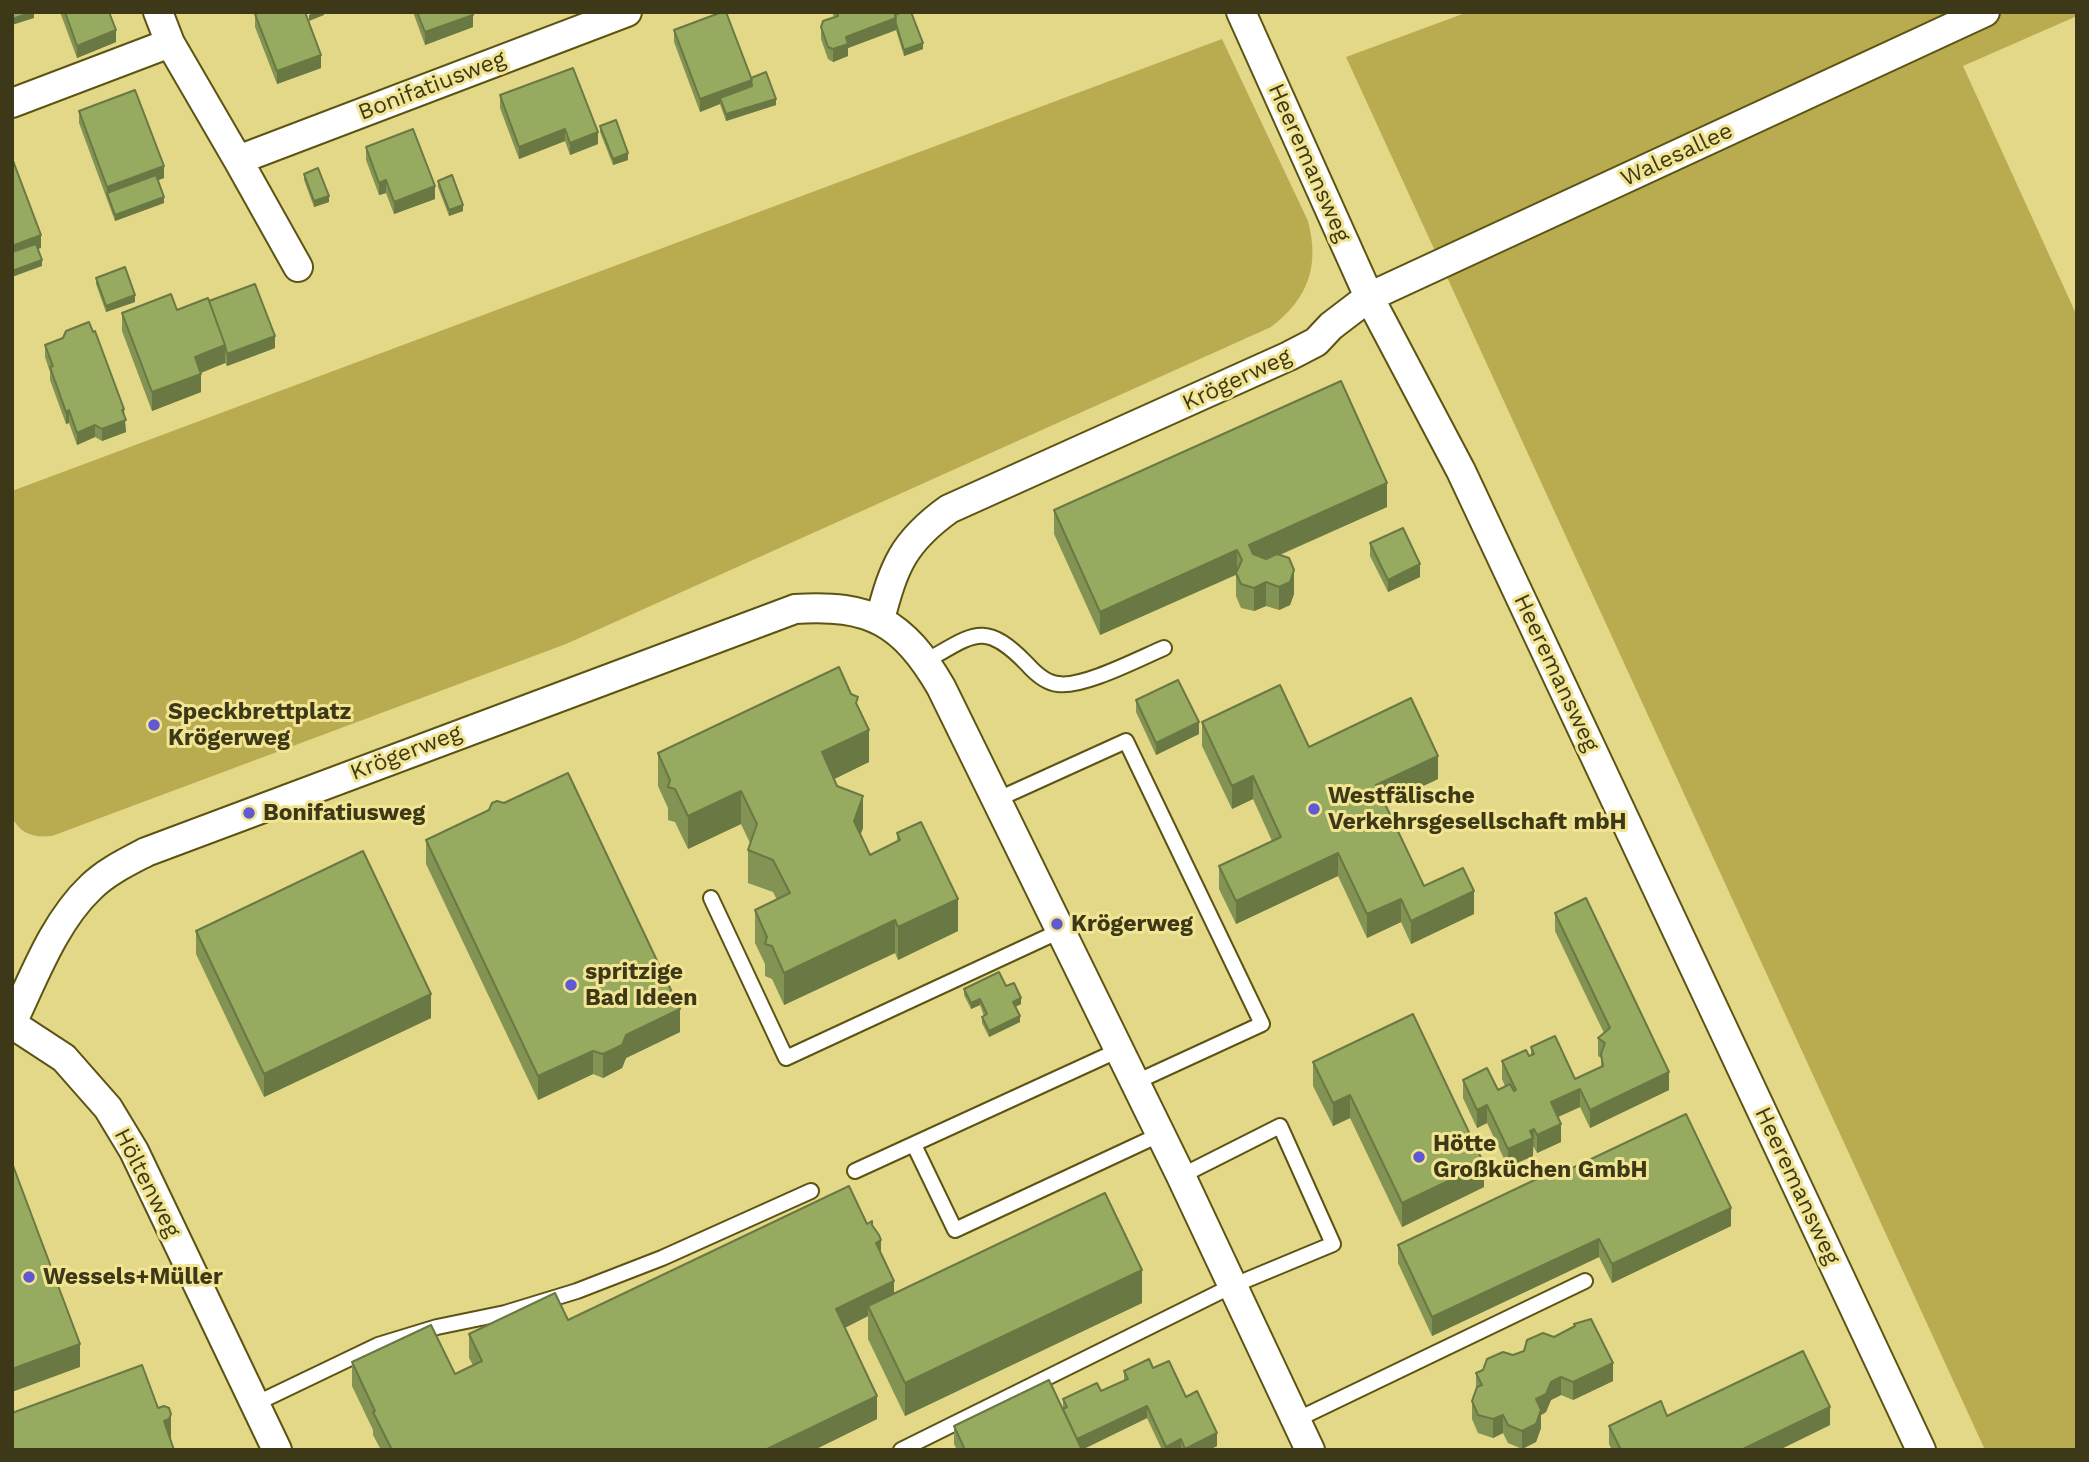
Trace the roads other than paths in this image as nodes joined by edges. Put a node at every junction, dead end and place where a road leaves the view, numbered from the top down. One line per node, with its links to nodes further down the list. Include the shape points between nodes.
1 (159, 12): 5 (street)
2 (627, 12): 7 (street, Bonifatiusweg)
3 (1241, 12): 9 (street, Heeremansweg)
4 (1985, 12): 9 (street, Walesallee)
5 (170, 43): 6 (street); 7 (street)
6 (12, 103)
7 (238, 160): 8 (street)
8 (298, 267)
9 (1368, 297): 10 (street, Krögerweg, via 1316,342 1289,356 949,509 920,532 899,559); 31 (street, Heeremansweg, via 1461,471)
10 (880, 619): 12 (street, Krögerweg); 16 (street, Krögerweg, via 844,609 794,609 146,852 91,887 68,914)
11 (1164, 648): 12 (lane, via 1088,680 1059,684 1037,674 1008,644 989,635 968,638)
12 (926, 661): 13 (street, Krögerweg)
13 (996, 800): 15 (street, Krögerweg); 18 (lane, via 1126,741 1262,1024)
14 (711, 898): 15 (lane, via 786,1058)
15 (1060, 931): 17 (street, Krögerweg)
16 (12, 1023): 26 (street, Höltenweg, via 64,1058 108,1108 134,1151)
17 (1119, 1050): 18 (street, Krögerweg); 20 (lane)
18 (1136, 1082): 19 (street, Krögerweg)
19 (1161, 1134): 20 (lane, via 955,1230); 22 (street, Krögerweg)
20 (914, 1144): 21 (lane)
21 (855, 1171)
22 (1181, 1176): 25 (street, Krögerweg); 25 (lane, via 1280,1126 1333,1244)
23 (811, 1191): 26 (lane, via 577,1291 378,1345)
24 (1585, 1281): 27 (lane)
25 (1233, 1286): 27 (street, Krögerweg); 29 (lane)
26 (255, 1404): 28 (street, Höltenweg)
27 (1296, 1420): 30 (street, Krögerweg)
28 (277, 1450)
29 (901, 1450)
30 (1310, 1450)
31 (1921, 1450)

